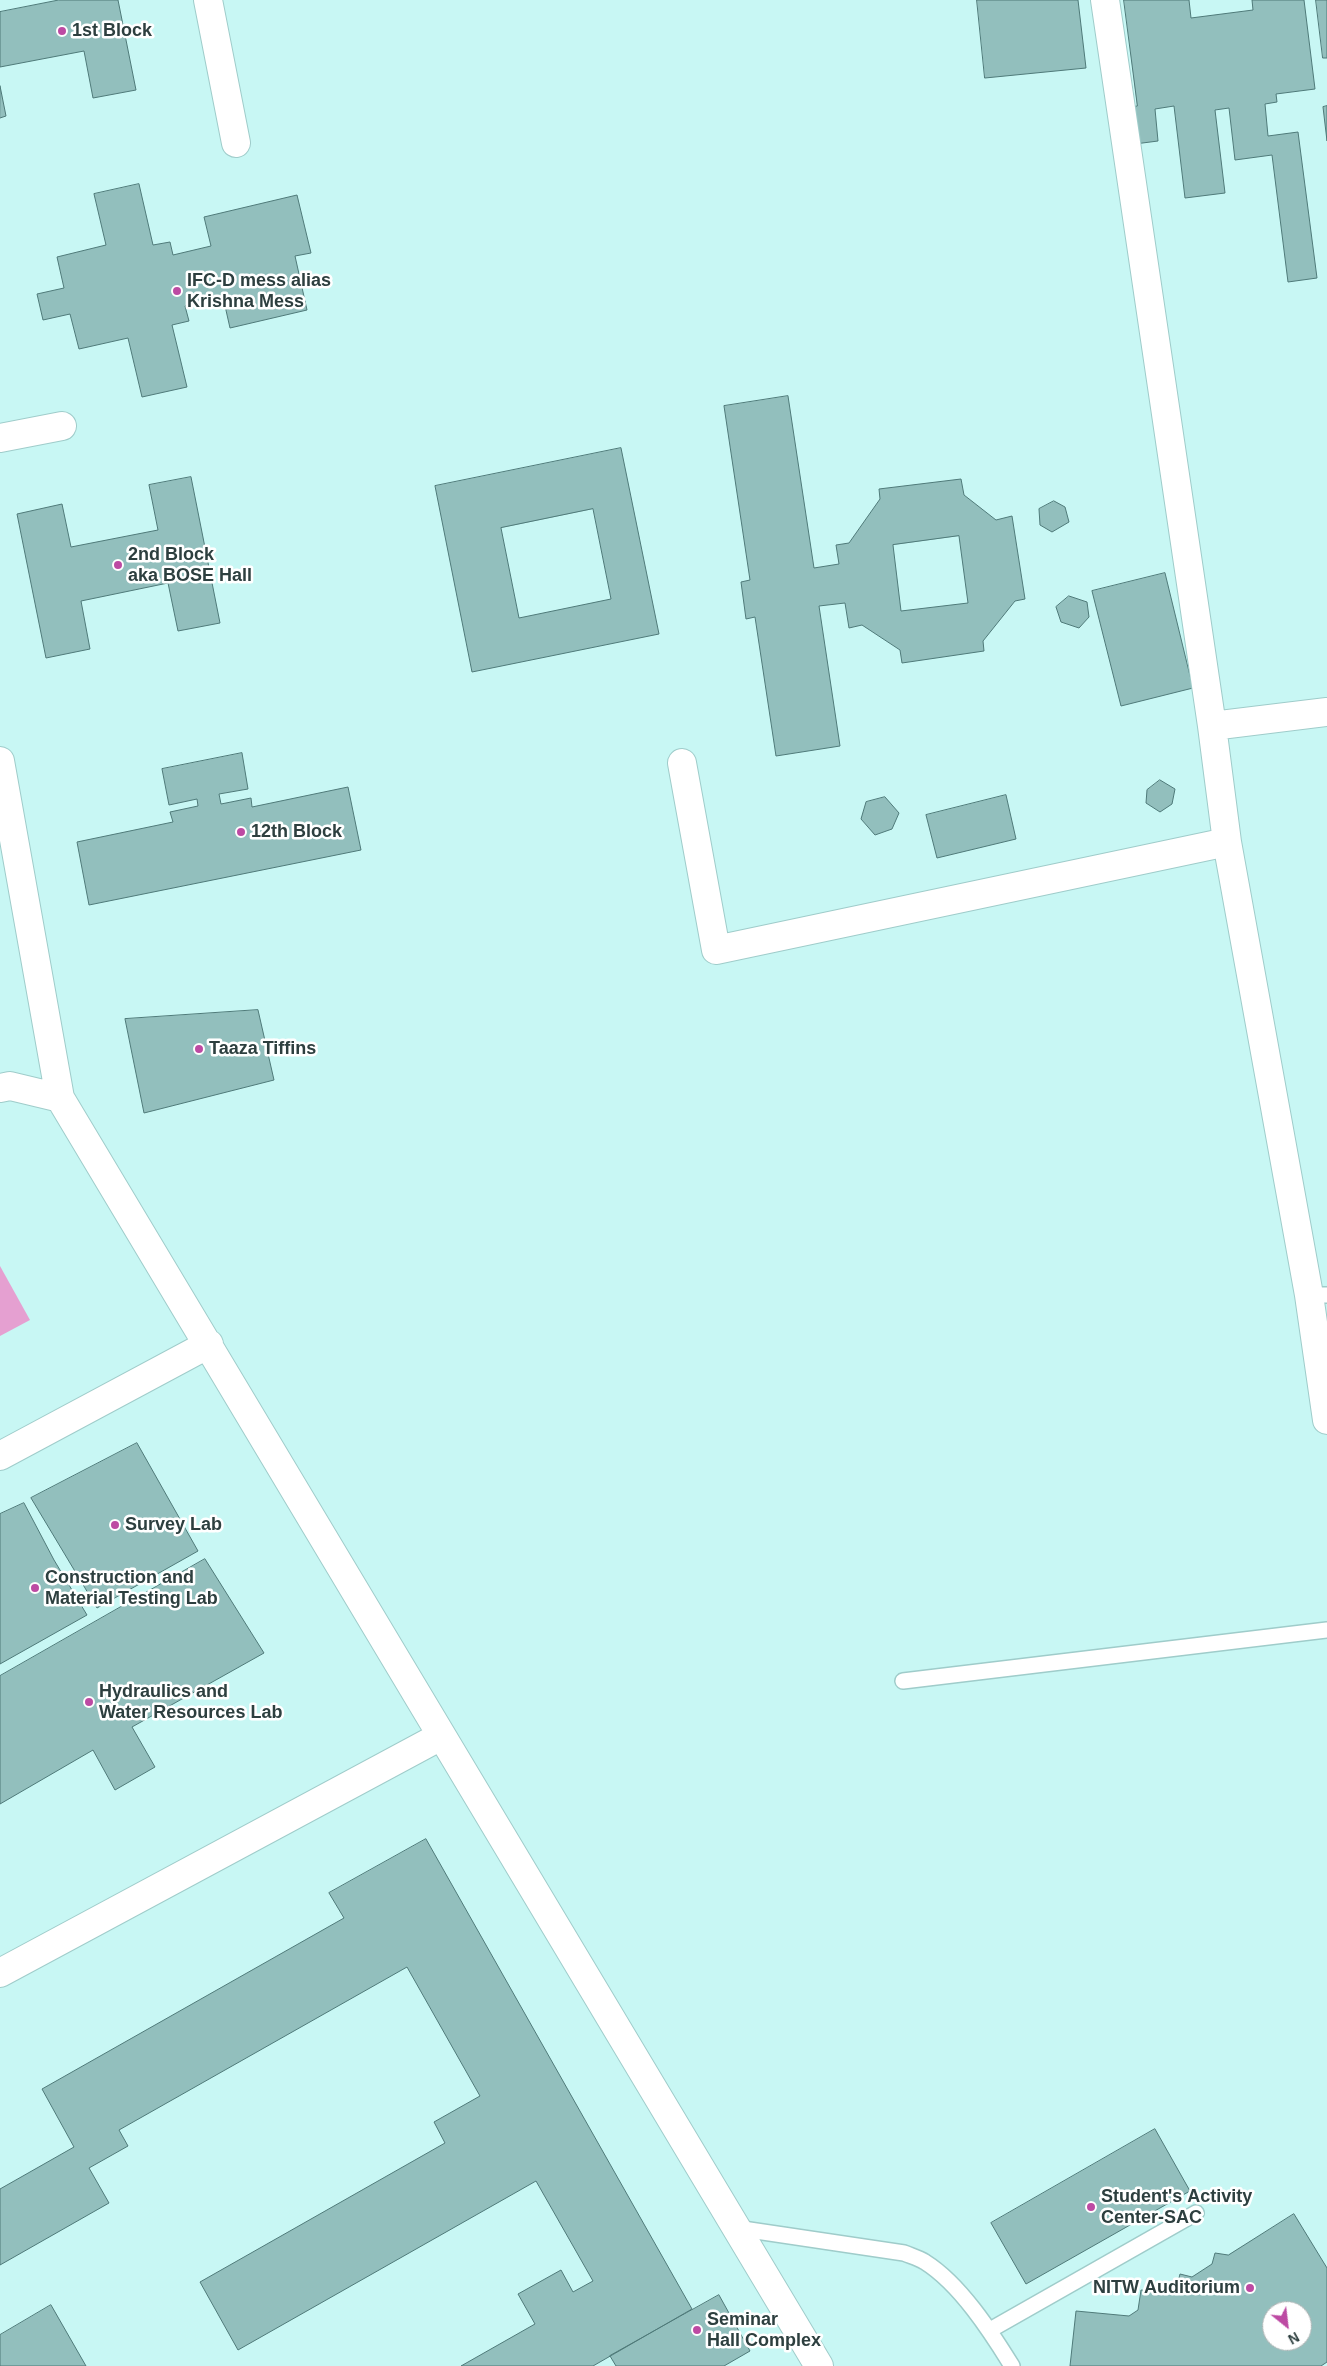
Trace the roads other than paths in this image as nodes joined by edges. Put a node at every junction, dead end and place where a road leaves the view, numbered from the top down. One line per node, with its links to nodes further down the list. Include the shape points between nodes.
1 (208, 0): 3 (street)
2 (1104, 0): 7 (street)
3 (236, 143)
4 (62, 426): 5 (street)
5 (0, 438)
6 (1327, 712): 7 (street)
7 (1212, 726): 10 (street)
8 (0, 761): 12 (street)
9 (682, 763): 10 (street, via 716,950)
10 (1227, 842): 13 (street)
11 (0, 1088): 12 (street, via 10,1086)
12 (60, 1098): 14 (street)
13 (1318, 1295): 15 (street)
14 (209, 1344): 16 (street); 19 (street)
15 (1327, 1420)
16 (0, 1456)
17 (1327, 1630): 18 (lane)
18 (903, 1681)
19 (441, 1736): 20 (street); 22 (street)
20 (0, 1973)
21 (1196, 2213): 23 (lane)
22 (736, 2228): 23 (lane, via 904,2253 924,2262 944,2277); 24 (street)
23 (990, 2330): 25 (lane)
24 (819, 2366)
25 (1012, 2366)

